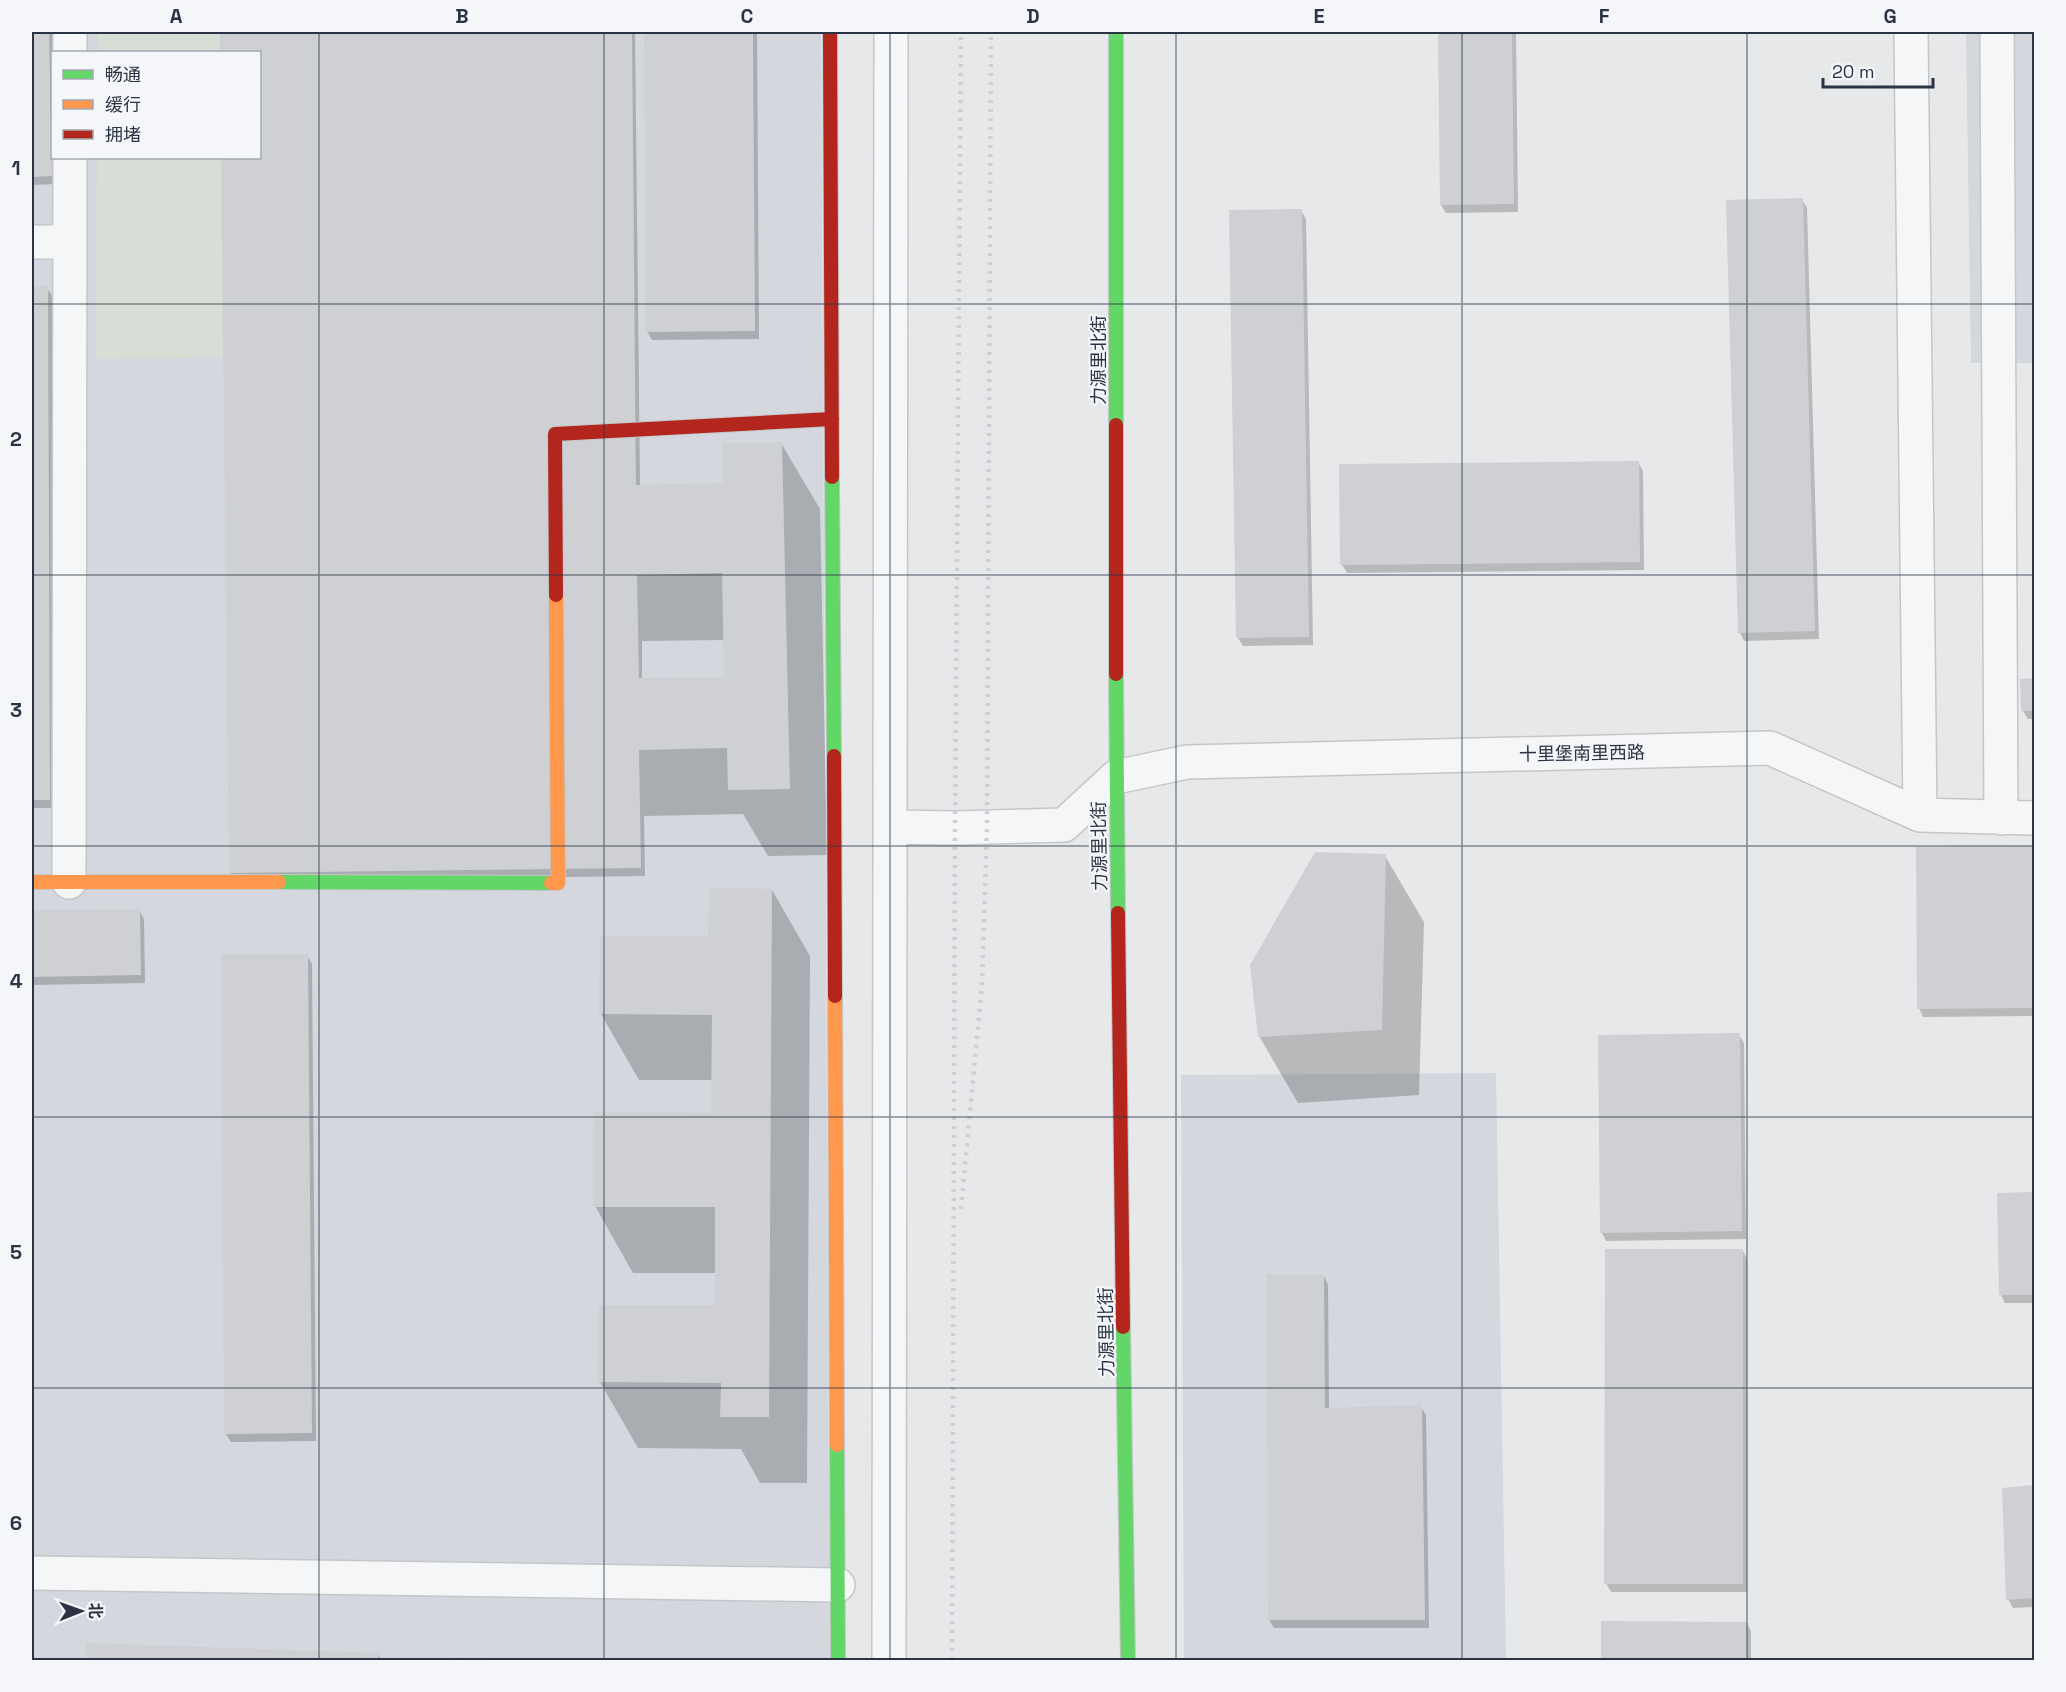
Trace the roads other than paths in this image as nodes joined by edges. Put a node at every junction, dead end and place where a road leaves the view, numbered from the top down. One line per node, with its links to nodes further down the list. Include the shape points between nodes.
1 (70, 32): 7 (street)
2 (830, 32): 11 (street)
3 (891, 32): 16 (street)
4 (1116, 32): 12 (street, 力源里北街)
5 (1911, 32): 13 (street)
6 (1997, 32): 14 (street)
7 (70, 51)
8 (70, 159): 10 (street)
9 (32, 242): 10 (street)
10 (70, 242): 18 (street)
11 (832, 419): 18 (street, via 555,434 558,883); 20 (street)
12 (1116, 777): 13 (street, 十里堡南里西路, via 1187,762 1770,748); 16 (street, via 1064,825); 23 (street, 力源里北街)
13 (1920, 815): 14 (street, 十里堡南里西路)
14 (2001, 818): 15 (street, 十里堡南里西路)
15 (2034, 818)
16 (891, 827): 22 (street)
17 (32, 882): 18 (street)
18 (69, 882)
19 (32, 1573): 20 (street)
20 (838, 1585): 21 (street)
21 (838, 1660)
22 (889, 1660)
23 (1128, 1660)

